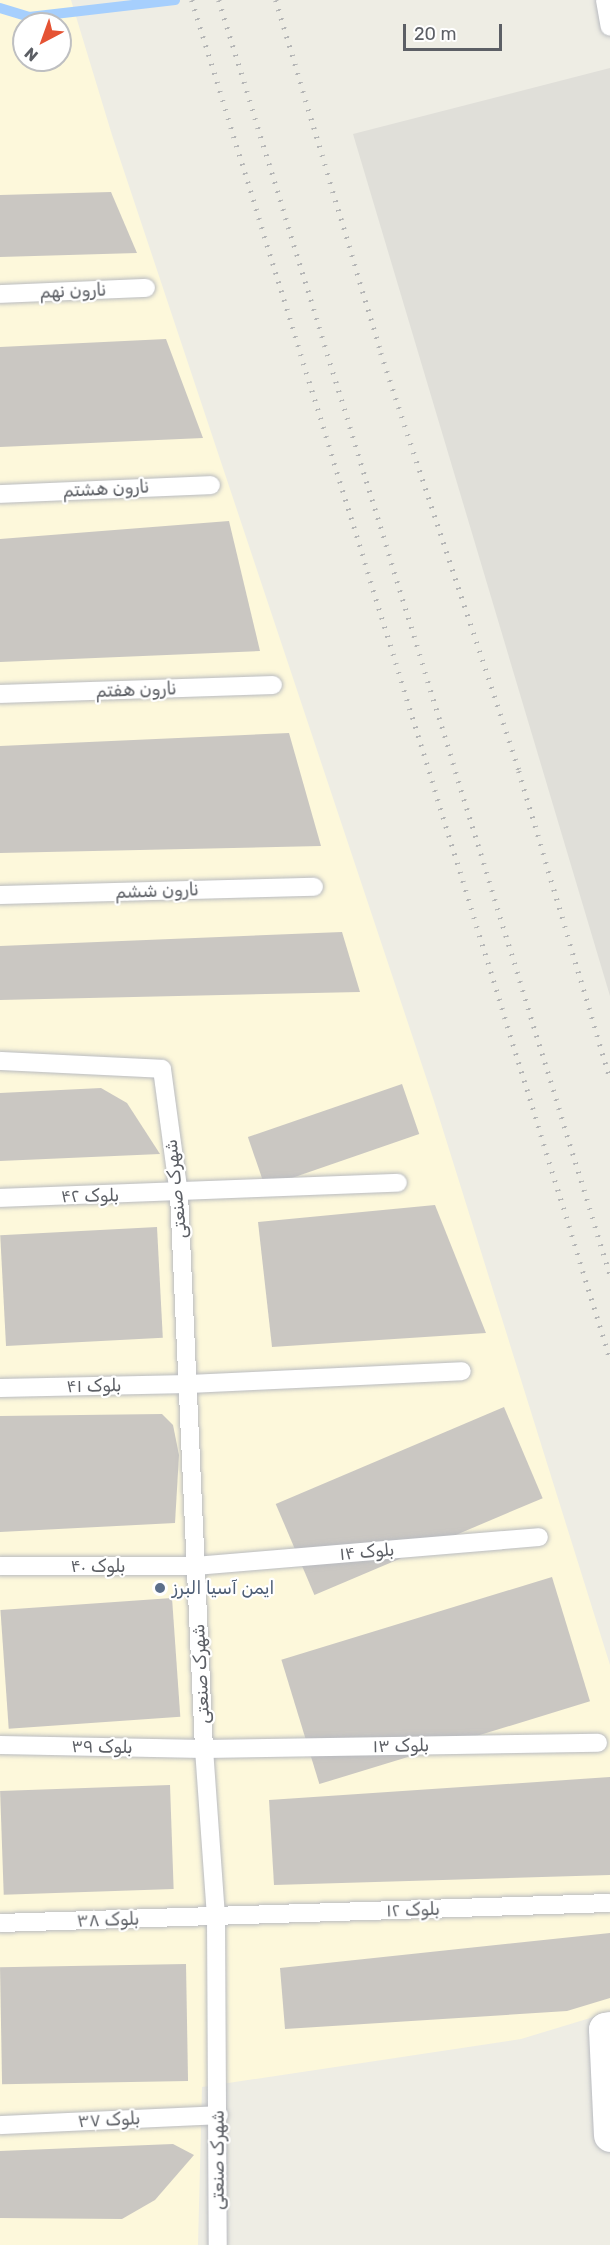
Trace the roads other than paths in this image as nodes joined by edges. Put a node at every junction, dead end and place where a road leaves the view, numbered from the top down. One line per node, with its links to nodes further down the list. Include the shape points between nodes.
1 (605, 0): 2 (lane)
2 (610, 27)
3 (146, 288): 4 (lane, نارون نهم)
4 (0, 294)
5 (211, 485): 6 (lane, نارون هشتم)
6 (0, 494)
7 (273, 685): 8 (lane, نارون هفتم)
8 (0, 694)
9 (314, 887): 10 (lane, نارون ششم)
10 (0, 895)
11 (0, 1061): 13 (lane, شهرک صنعتی, via 162,1069)
12 (398, 1184): 13 (lane, بلوک ۴۲)
13 (179, 1194): 14 (lane, بلوک ۴۲); 16 (lane, شهرک صنعتی)
14 (0, 1198)
15 (462, 1371): 16 (lane, بلوک ۴۱)
16 (189, 1384): 17 (lane, بلوک ۴۱); 20 (lane, شهرک صنعتی)
17 (0, 1388)
18 (538, 1538): 20 (lane, بلوک ۱۴)
19 (0, 1566): 20 (lane, بلوک ۴۰)
20 (195, 1566): 23 (lane, شهرک صنعتی)
21 (598, 1743): 23 (lane, بلوک ۱۳)
22 (0, 1745): 23 (lane, بلوک ۳۹)
23 (204, 1749): 25 (lane, شهرک صنعتی)
24 (610, 1903): 25 (lane, بلوک ۱۲)
25 (216, 1917): 26 (lane, بلوک ۳۸); 28 (lane, شهرک صنعتی)
26 (0, 1923)
27 (607, 2029): 30 (street)
28 (219, 2115): 29 (lane, بلوک ۳۷); 31 (lane, شهرک صنعتی)
29 (0, 2125)
30 (610, 2135)
31 (218, 2245)

